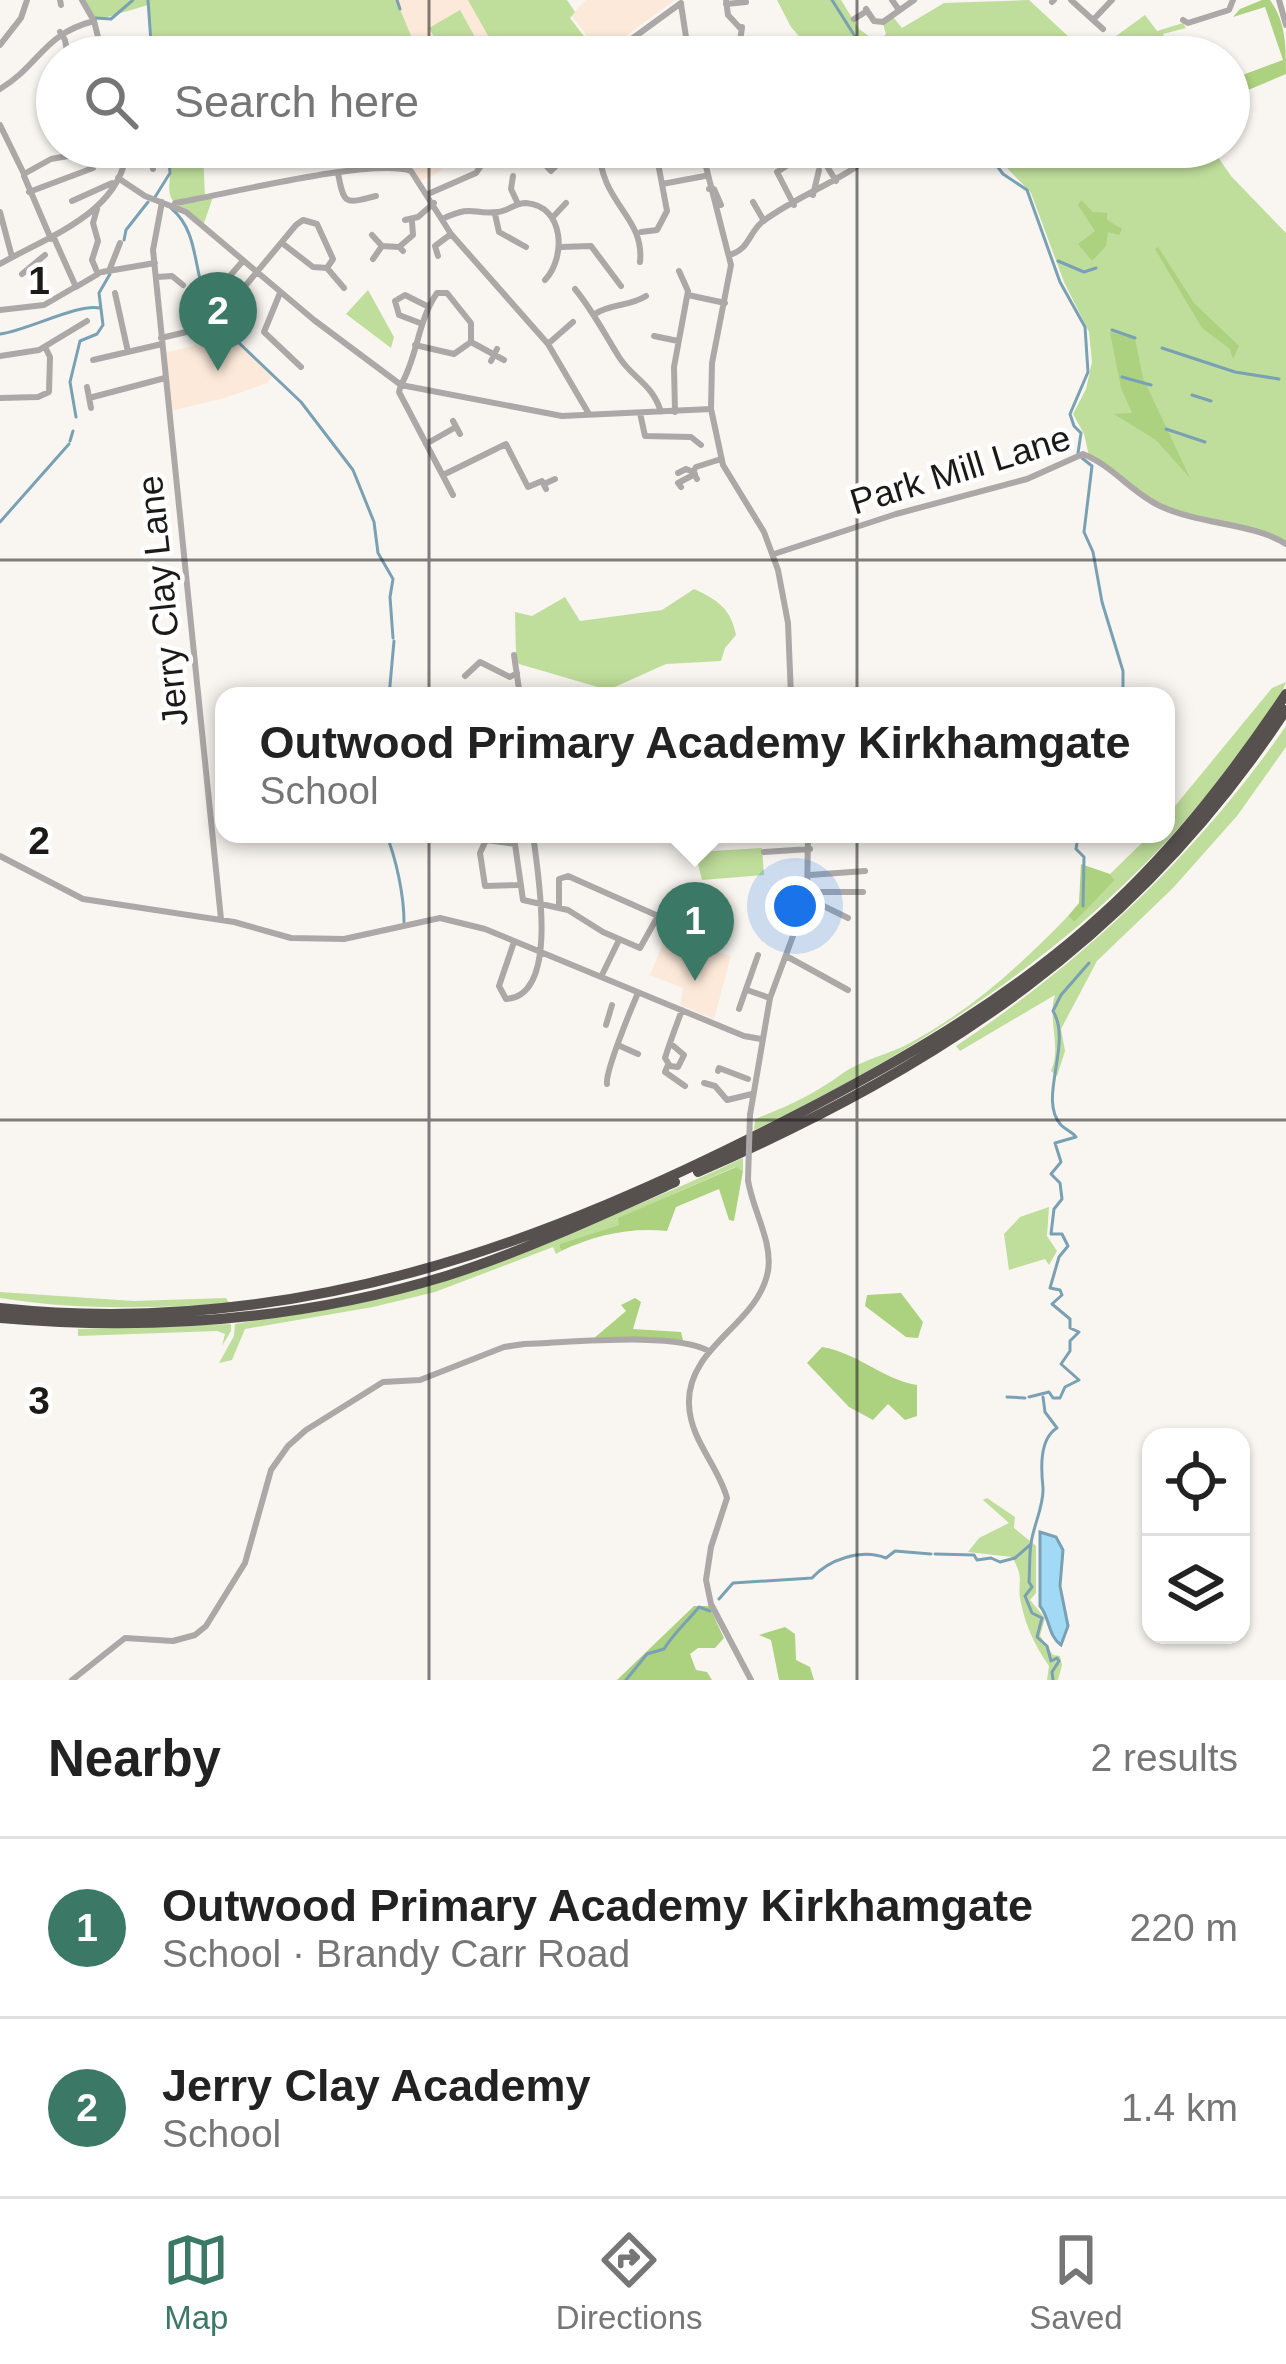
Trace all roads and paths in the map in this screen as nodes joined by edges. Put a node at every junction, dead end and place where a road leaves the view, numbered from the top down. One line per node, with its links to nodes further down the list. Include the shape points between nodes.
1 (27, 0): 26 (street)
2 (82, 0): 16 (street)
3 (892, 0): 12 (street)
4 (914, 0): 12 (street)
5 (1071, 0): 14 (street)
6 (1112, 0): 14 (street)
7 (1233, 0): 15 (street, via 1229,10)
8 (1279, 0): 17 (street)
9 (681, 2): 23 (street); 24 (street)
10 (726, 2): 11 (street); 25 (street)
11 (746, 2)
12 (899, 10): 13 (street, via 883,22 867,10)
13 (854, 19)
14 (1093, 20): 18 (street)
15 (1183, 20)
16 (94, 21): 19 (street); 22 (street)
17 (1286, 25)
18 (1103, 29)
19 (60, 32): 20 (street); 21 (street)
20 (56, 36)
21 (61, 36)
22 (98, 36)
23 (635, 36)
24 (686, 36)
25 (740, 36)
26 (0, 45)
27 (36, 58): 28 (street)
28 (0, 89)
29 (0, 125): 40 (street)
30 (36, 167): 40 (street)
31 (93, 168): 47 (street)
32 (120, 168): 43 (street)
33 (482, 168): 48 (street)
34 (602, 168): 67 (street, via 614,202)
35 (659, 168): 45 (street)
36 (704, 168): 41 (street)
37 (783, 168): 57 (street, via 777,172)
38 (855, 168): 44 (street)
39 (338, 173): 48 (street, via 406,169); 50 (street, via 350,207); 52 (street)
40 (24, 174): 47 (street)
41 (706, 176): 45 (street); 46 (street)
42 (514, 177): 55 (street)
43 (117, 180): 51 (street); 52 (street); 58 (street)
44 (836, 181): 49 (street); 49 (street, via 824,169)
45 (662, 184): 67 (street, via 664,221)
46 (709, 189): 56 (street); 75 (street)
47 (29, 192): 68 (street)
48 (428, 194): 54 (street)
49 (813, 195): 57 (street)
50 (378, 196)
51 (72, 201)
52 (167, 202): 79 (street); 81 (street, Jerry Clay Lane, via 153,240)
53 (753, 202): 64 (street)
54 (434, 203): 62 (street); 72 (street, via 408,220 413,235 401,249)
55 (518, 204): 61 (street); 63 (street)
56 (721, 205)
57 (794, 205): 64 (street)
58 (97, 206): 68 (street); 92 (street, via 98,274)
59 (566, 207): 63 (street)
60 (0, 212): 77 (street)
61 (494, 212): 62 (street, via 466,208); 74 (street, via 497,230)
62 (442, 218): 65 (street)
63 (551, 219): 73 (street)
64 (764, 221): 75 (street)
65 (452, 234): 76 (street, via 435,246); 114 (street)
66 (372, 235): 72 (street)
67 (642, 235): 80 (street)
68 (52, 238): 71 (street); 92 (street)
69 (120, 243): 81 (street, via 105,272)
70 (282, 243): 83 (street); 83 (street, via 299,222 315,222 334,255); 86 (street)
71 (33, 245): 77 (street); 85 (street, via 42,256)
72 (382, 246): 78 (street)
73 (561, 247): 88 (street); 89 (street, via 591,246)
74 (525, 248)
75 (729, 255): 100 (street)
76 (438, 256)
77 (12, 257): 82 (street)
78 (373, 259)
79 (242, 262): 86 (street); 91 (street)
80 (640, 262)
81 (155, 263): 87 (street, Jerry Clay Lane)
82 (0, 264)
83 (327, 268): 93 (street)
84 (678, 270): 98 (street)
85 (22, 274)
86 (257, 274): 95 (street); 104 (street, via 232,302)
87 (157, 277): 90 (street); 111 (street, Jerry Clay Lane)
88 (552, 278)
89 (620, 284)
90 (183, 285)
91 (220, 286)
92 (76, 287): 103 (street, via 44,305)
93 (344, 288)
94 (575, 290): 99 (street)
95 (280, 292): 121 (street, via 264,332); 123 (street)
96 (634, 292): 105 (street, via 643,298)
97 (115, 293): 117 (street)
98 (688, 295): 100 (street); 113 (street)
99 (583, 299): 102 (street); 105 (street)
100 (725, 303): 128 (street)
101 (428, 306): 109 (street); 109 (street, via 408,296 395,301 399,315); 112 (street, via 447,293 471,323)
102 (574, 307)
103 (0, 310)
104 (247, 312)
105 (595, 314): 129 (street)
106 (215, 320): 111 (street)
107 (87, 321): 116 (street)
108 (573, 322): 114 (street)
109 (420, 323): 115 (street)
110 (653, 336): 113 (street)
111 (162, 341): 117 (street); 122 (street, Jerry Clay Lane)
112 (471, 341): 115 (street, via 454,354); 120 (street)
113 (679, 341): 130 (street)
114 (548, 344): 132 (street)
115 (415, 345): 123 (street)
116 (45, 346): 118 (street); 125 (street, via 49,392)
117 (128, 352): 119 (street)
118 (0, 356)
119 (93, 360)
120 (504, 360)
121 (301, 367)
122 (165, 377): 126 (street); 170 (street, Jerry Clay Lane)
123 (400, 386): 132 (street, via 547,414); 136 (street)
124 (87, 387): 126 (street)
125 (0, 398)
126 (89, 398): 127 (street)
127 (91, 408)
128 (711, 410): 130 (street); 138 (street)
129 (661, 412): 130 (street); 131 (street)
130 (675, 412)
131 (640, 413): 132 (street); 135 (street, via 645,436)
132 (589, 414)
133 (694, 426): 135 (street)
134 (456, 427): 136 (street)
135 (692, 437): 137 (street)
136 (426, 444): 139 (street)
137 (701, 445)
138 (722, 459): 141 (street, via 696,467); 144 (street)
139 (443, 475): 140 (street, via 506,444 528,488); 142 (street)
140 (555, 478)
141 (681, 487)
142 (453, 494)
143 (1286, 544): 144 (street, Park Mill Lane, via 1163,508 1080,454 1040,475)
144 (774, 554): 149 (street)
145 (514, 655): 146 (street)
146 (517, 673): 147 (street, via 509,677 481,662); 148 (street)
147 (465, 676)
148 (519, 687)
149 (790, 687)
150 (1286, 694): 152 (highway)
151 (1286, 710): 186 (highway, via 1226,795 1138,893 1024,992)
152 (1175, 838)
153 (482, 843): 163 (street, via 485,886)
154 (511, 843): 163 (street)
155 (534, 843): 166 (street)
156 (809, 843): 158 (street)
157 (1171, 843): 186 (highway, via 1133,886)
158 (810, 849): 159 (street); 162 (street)
159 (764, 852)
160 (0, 856): 170 (street, via 83,899)
161 (865, 871): 162 (street)
162 (809, 875): 165 (street)
163 (518, 885): 166 (street, via 523,899)
164 (863, 892): 165 (street)
165 (807, 895): 168 (street); 176 (street)
166 (539, 902): 167 (street); 174 (street)
167 (559, 907): 169 (street, via 559,879 568,876); 172 (street)
168 (844, 915)
169 (658, 916): 171 (street); 172 (street, via 644,946)
170 (221, 920): 173 (street, via 291,938 344,939 440,918)
171 (730, 934)
172 (619, 940): 177 (street)
173 (514, 942): 174 (street); 174 (street, via 499,986 504,999 526,992)
174 (543, 954): 177 (street)
175 (758, 955): 178 (street)
176 (787, 957): 179 (street); 181 (street)
177 (601, 977): 180 (street)
178 (746, 990): 181 (street); 183 (street)
179 (848, 990)
180 (638, 993): 182 (street); 184 (street)
181 (770, 998): 187 (street)
182 (682, 1010): 187 (street); 188 (street)
183 (739, 1010)
184 (629, 1014): 185 (street, via 611,1007); 189 (street)
185 (606, 1025)
186 (951, 1036): 199 (highway, via 766,1142 529,1245 384,1292)
187 (761, 1039): 193 (street)
188 (670, 1043): 191 (street); 191 (street, via 685,1059)
189 (619, 1050): 190 (street); 195 (street)
190 (638, 1055)
191 (668, 1065): 196 (street, via 665,1072)
192 (718, 1071): 193 (street)
193 (751, 1076): 197 (street)
194 (704, 1083): 197 (street, via 727,1100)
195 (607, 1084)
196 (685, 1086)
197 (752, 1091): 201 (street, bridge, via 748,1180 769,1268)
198 (0, 1306): 199 (highway)
199 (221, 1314): 200 (highway, via 84,1323)
200 (0, 1318)
201 (710, 1351): 202 (street, via 651,1341 504,1347 420,1380 375,1386 282,1453 245,1563 206,1626 173,1641 125,1638); 203 (street, via 694,1374 689,1404 695,1435 727,1498 706,1580)
202 (72, 1680)
203 (751, 1680)

